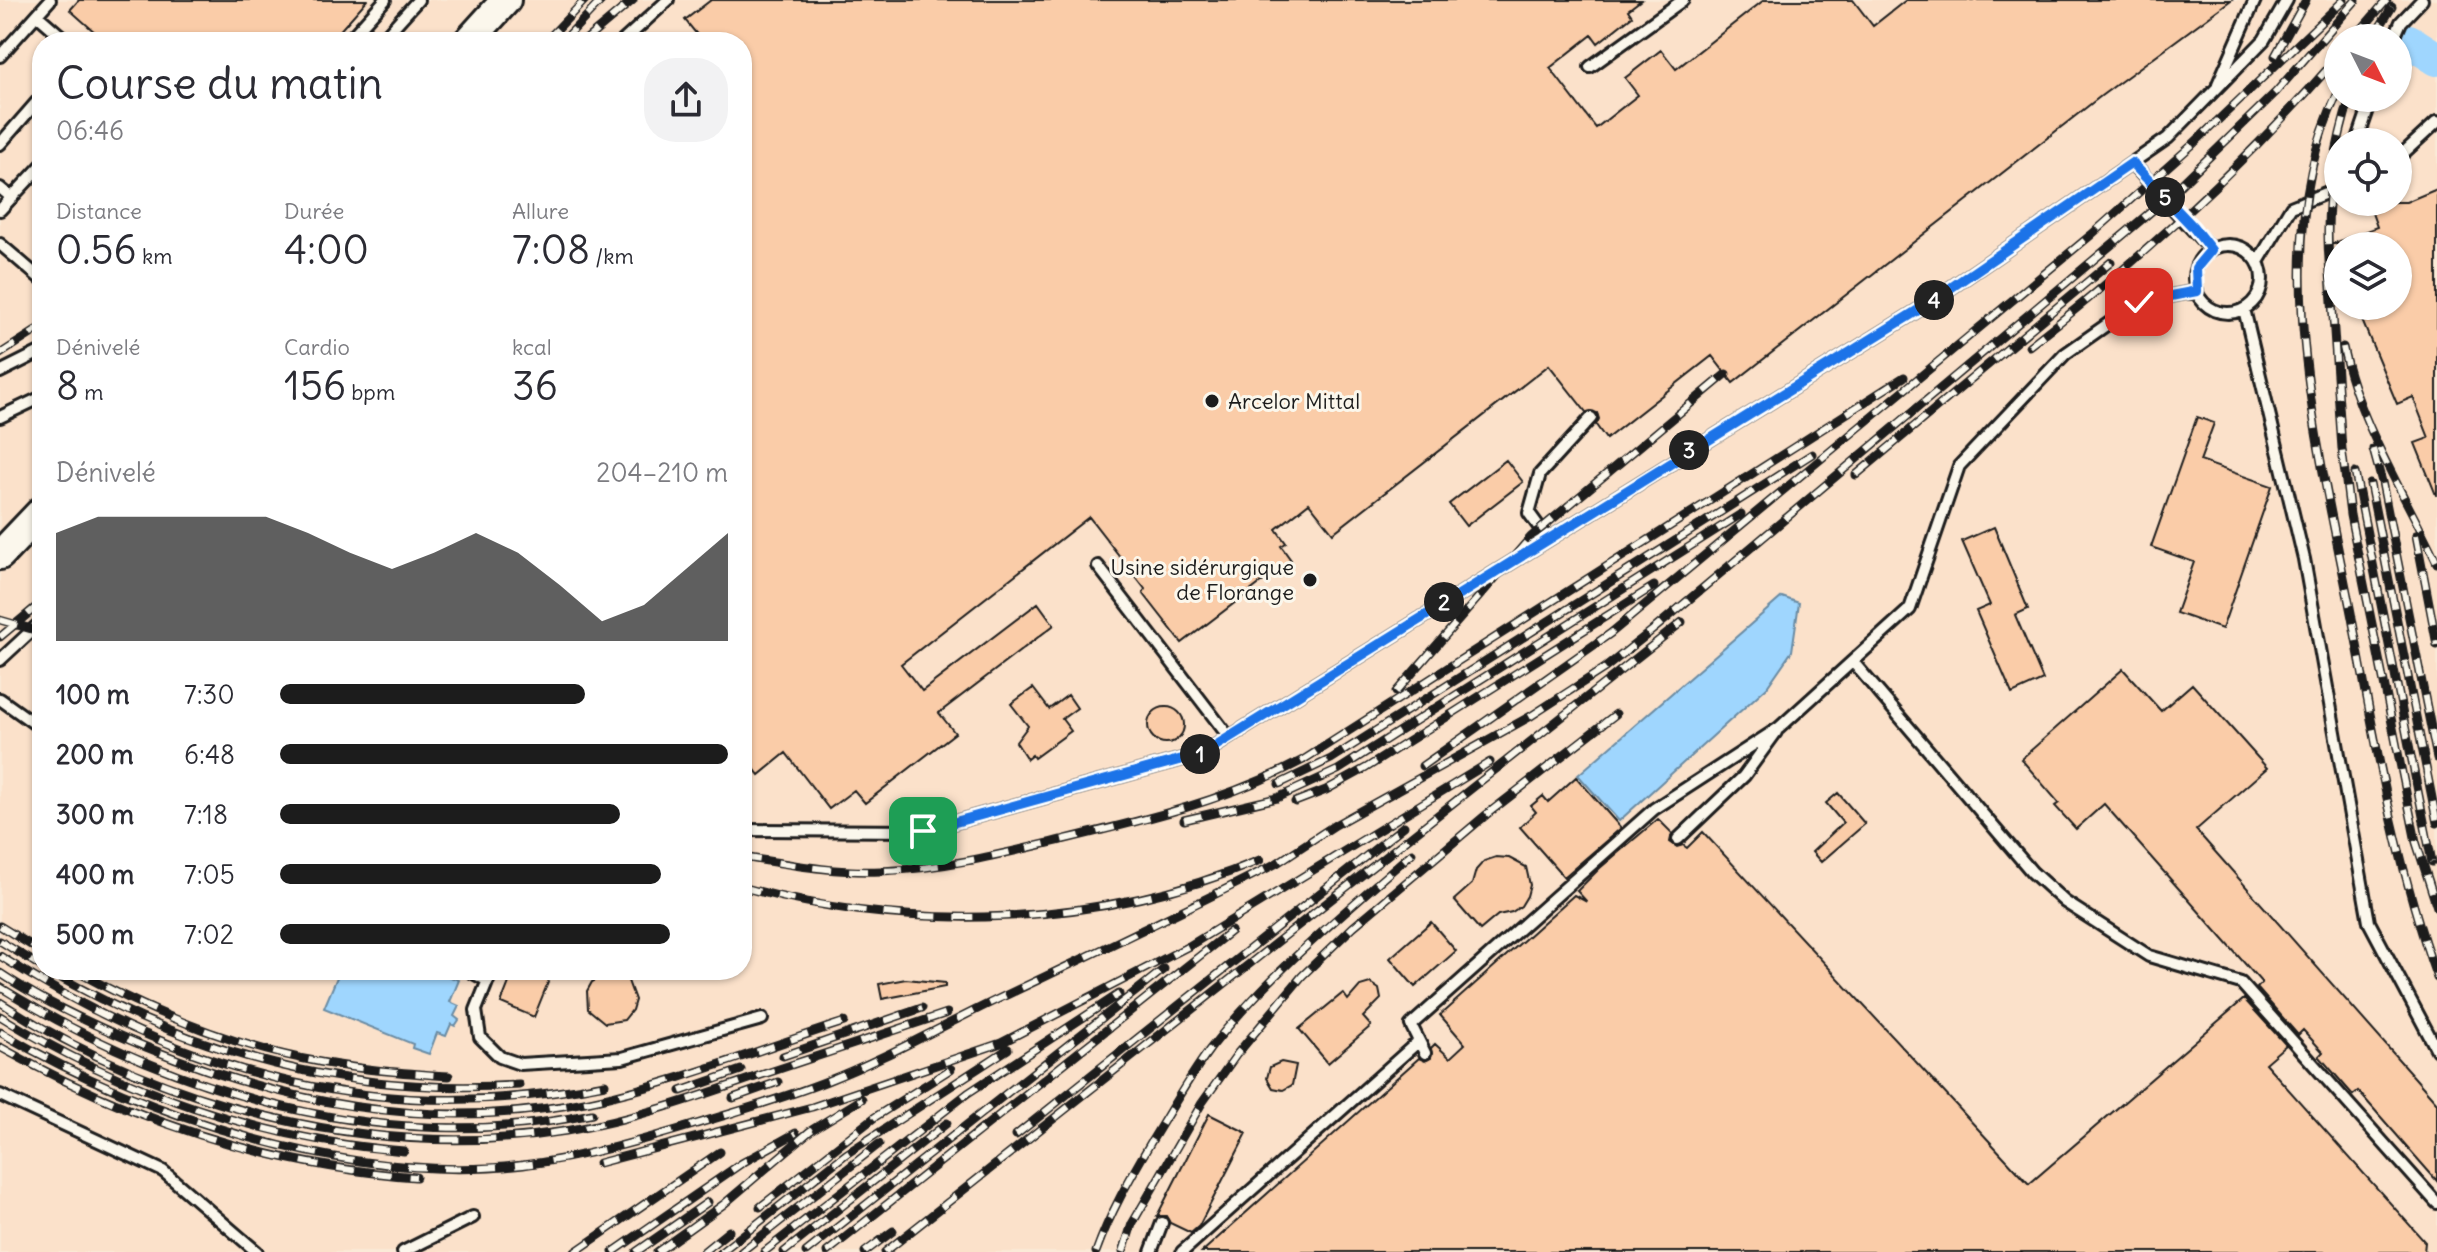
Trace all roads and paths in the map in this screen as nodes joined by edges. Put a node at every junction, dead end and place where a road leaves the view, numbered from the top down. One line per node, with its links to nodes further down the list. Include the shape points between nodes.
1 (385, 0): 13 (lane)
2 (418, 0): 14 (lane)
3 (506, 0): 15 (main road)
4 (668, 0): 16 (lane)
5 (1683, 0): 18 (lane)
6 (2255, 0): 19 (lane)
7 (2287, 0): 19 (lane, via 2264,40)
8 (2422, 0): 11 (lane)
9 (48, 1): 10 (lane)
10 (37, 15): 12 (lane); 17 (lane)
11 (2400, 24)
12 (57, 32)
13 (356, 32)
14 (389, 32)
15 (477, 32)
16 (633, 32)
17 (0, 56)
18 (1590, 67)
19 (2216, 89): 24 (lane, via 2168,138)
20 (32, 107): 22 (lane)
21 (2437, 122): 23 (lane)
22 (0, 144)
23 (2412, 145)
24 (2132, 163): 31 (lane); 42 (lane, via 1920,309)
25 (32, 176): 28 (lane)
26 (0, 188): 28 (lane)
27 (2324, 194): 32 (lane, via 2291,207)
28 (12, 198): 29 (lane)
29 (0, 210)
30 (0, 244): 33 (lane)
31 (2211, 250): 32 (lane, via 2221,245 2242,247); 34 (lane, via 2196,268)
32 (2258, 262): 35 (lane, via 2259,294)
33 (32, 271)
34 (2197, 291): 35 (lane, via 2222,312); 47 (lane, via 2139,302 2065,354 1959,466 1910,609)
35 (2244, 309): 57 (lane, via 2304,559 2369,922)
36 (32, 356): 37 (lane)
37 (0, 372)
38 (32, 402): 39 (lane)
39 (0, 417)
40 (1591, 418): 42 (lane, via 1540,474 1529,513)
41 (32, 521): 43 (main road)
42 (1547, 538): 51 (lane)
43 (0, 555)
44 (1098, 566): 51 (lane)
45 (32, 630): 46 (lane)
46 (0, 660)
47 (1853, 662): 50 (lane); 60 (lane, via 2032,872 2065,902 2149,956 2241,983)
48 (0, 699): 49 (lane)
49 (32, 722)
50 (1779, 728): 53 (lane, via 1744,776); 56 (lane, via 1654,809 1411,1025)
51 (1229, 737): 52 (lane, via 1204,753 923,831)
52 (752, 830)
53 (1678, 839)
54 (488, 980): 55 (lane, via 476,1010 480,1037 500,1057 520,1064 622,1058)
55 (762, 1019)
56 (1419, 1041): 58 (lane); 66 (lane)
57 (2437, 1050)
58 (1425, 1053)
59 (0, 1095): 63 (lane, via 163,1171)
60 (2437, 1203)
61 (473, 1217): 64 (lane)
62 (1162, 1223): 65 (lane)
63 (257, 1252)
64 (403, 1252)
65 (1151, 1252)
66 (1182, 1252)

